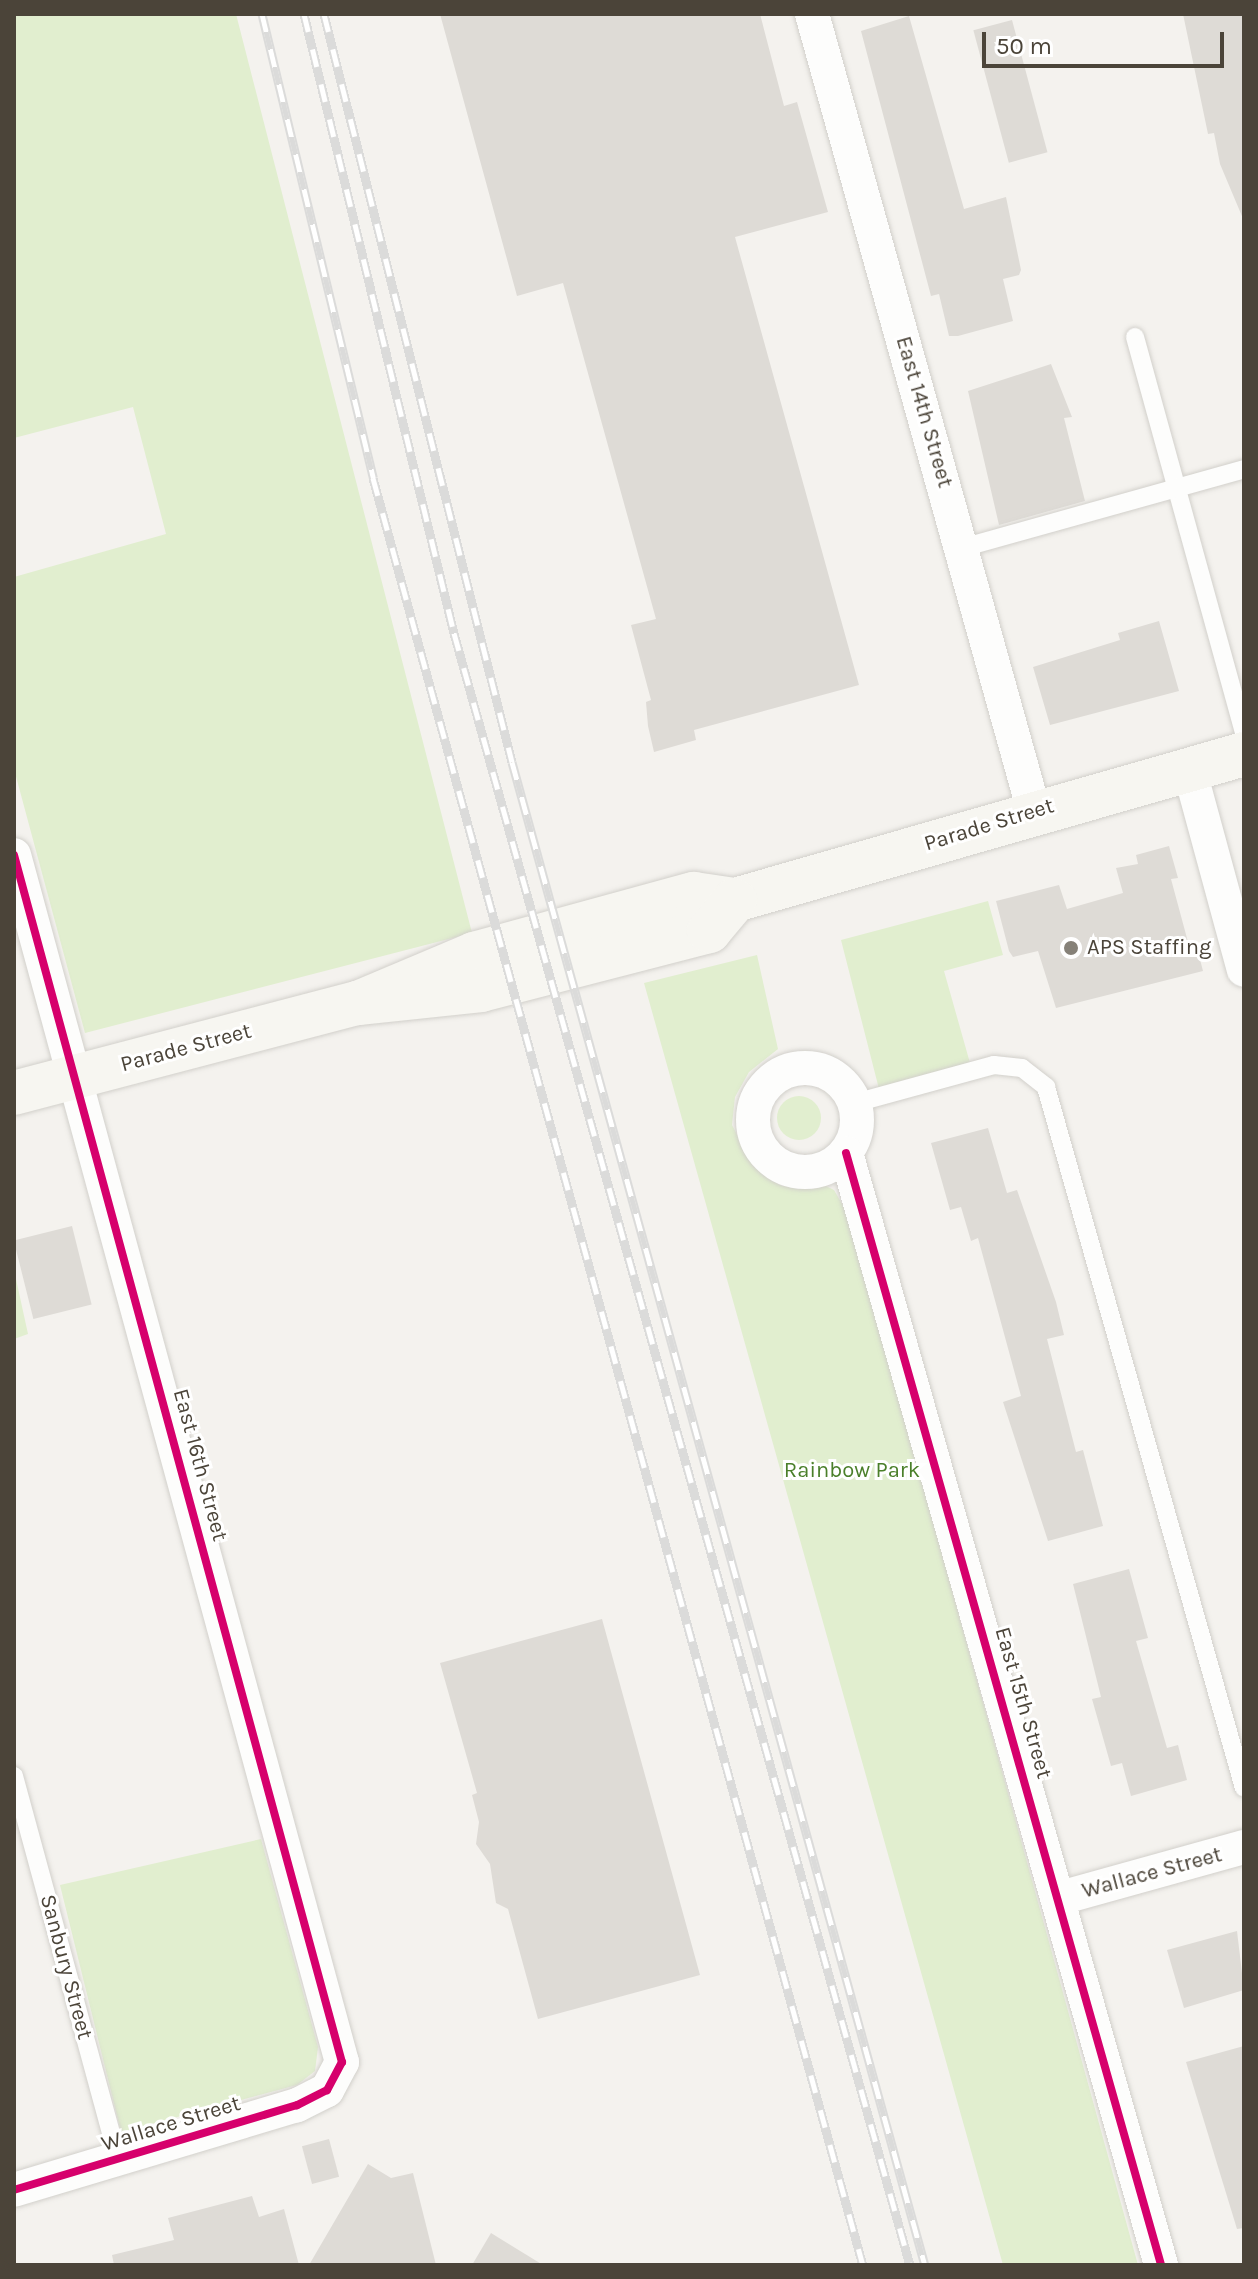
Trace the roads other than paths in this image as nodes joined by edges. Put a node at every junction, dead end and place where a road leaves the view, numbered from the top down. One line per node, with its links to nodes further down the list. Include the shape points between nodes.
1 (812, 14): 5 (street, East 14th Street)
2 (1135, 337): 4 (lane)
3 (1244, 469): 4 (lane)
4 (1178, 488): 5 (lane); 6 (lane)
5 (962, 548): 9 (street, East 14th Street)
6 (1244, 732)
7 (1244, 754): 8 (main road, Parade Street)
8 (1189, 768): 9 (main road, Parade Street); 11 (street)
9 (1034, 811): 12 (main road, Parade Street, via 735,900 709,931 481,990 358,1003)
10 (14, 855): 12 (street, East 16th Street)
11 (1244, 970)
12 (75, 1077): 13 (main road, Parade Street); 20 (street, East 16th Street, via 342,2062)
13 (14, 1093)
14 (855, 1103): 15 (street, via 856,1129); 15 (street, via 835,1077 802,1068 771,1081 754,1110 759,1143 783,1167 817,1170); 17 (lane, via 994,1065 1022,1068 1046,1087)
15 (846, 1153): 19 (street, East 15th Street)
16 (14, 1776): 21 (lane, Sanbury Street)
17 (1244, 1788)
18 (1244, 1847): 19 (street, Wallace Street)
19 (1060, 1898): 23 (street, East 15th Street)
20 (333, 2084): 21 (street, Wallace Street, via 297,2105)
21 (118, 2159): 22 (street, Wallace Street)
22 (14, 2190)
23 (1161, 2265)

